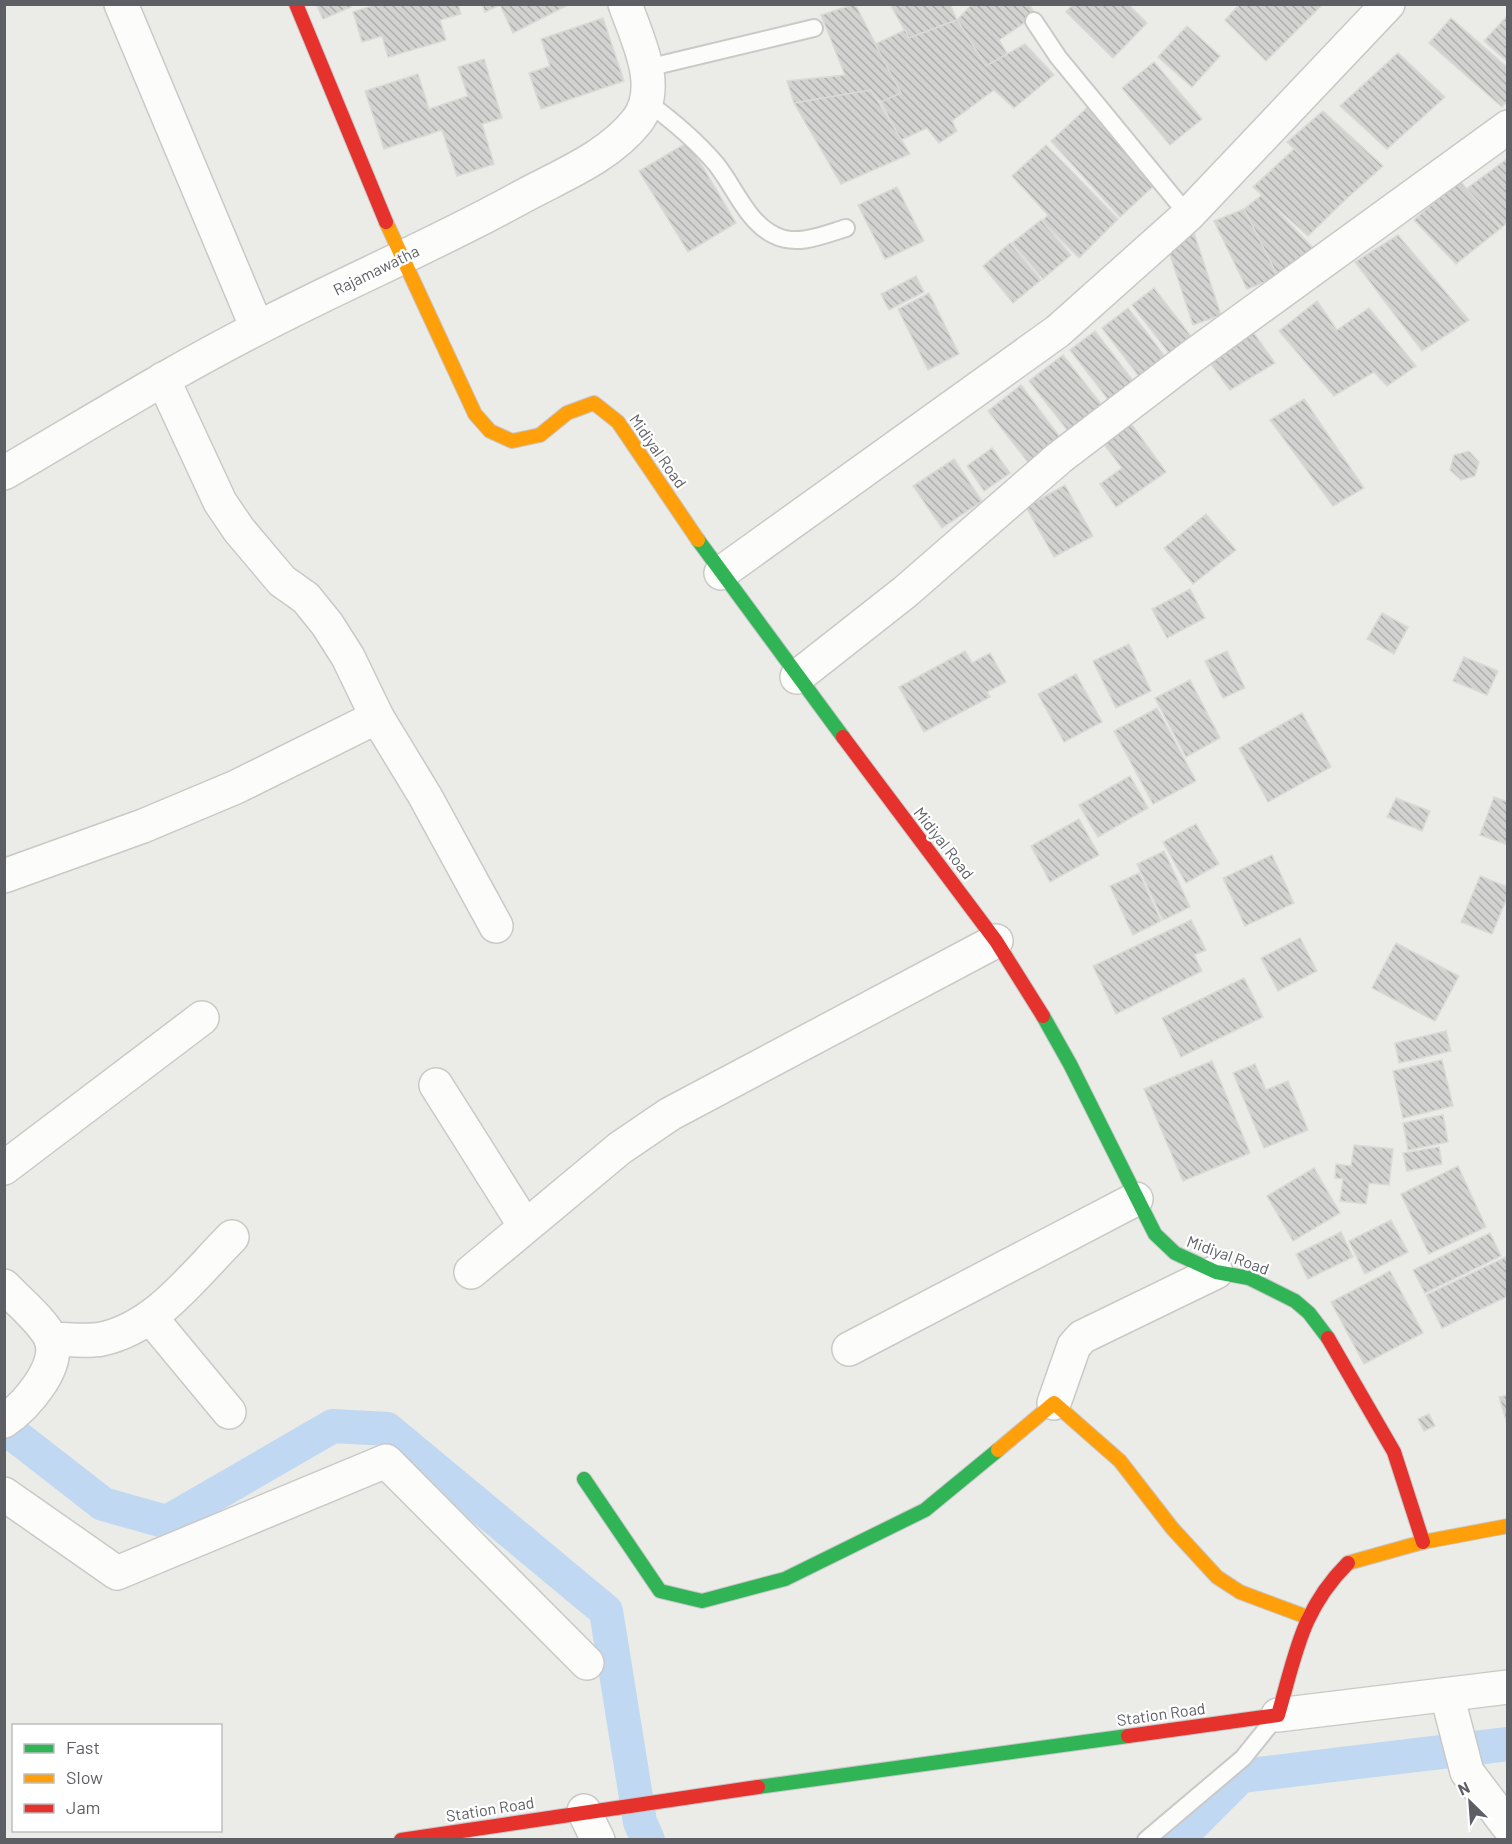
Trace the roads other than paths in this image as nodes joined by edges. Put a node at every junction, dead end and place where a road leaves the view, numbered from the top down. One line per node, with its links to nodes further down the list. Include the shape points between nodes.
1 (121, 4): 13 (street)
2 (296, 4): 12 (street)
3 (625, 4): 7 (street)
4 (1388, 4): 10 (street)
5 (1034, 21): 10 (lane, via 1058,57)
6 (814, 28): 7 (lane)
7 (647, 68): 8 (street)
8 (647, 102): 11 (lane, via 686,130 717,165 758,223 775,236 815,238); 12 (street, Rajamawatha, via 637,120 591,159 484,219)
9 (1504, 136): 17 (street, via 1190,358 1059,458 904,592)
10 (1188, 215): 16 (street, via 1058,331)
11 (846, 228)
12 (400, 257): 13 (street, Rajamawatha); 16 (street, Midiyal Road, via 475,414 490,431 512,441 540,435 567,413 594,403 609,412)
13 (257, 328): 14 (street, Rajamawatha)
14 (163, 379): 15 (street, Rajamawatha); 18 (street, via 220,502 282,582 306,598 327,624)
15 (4, 473)
16 (721, 573): 17 (street, Midiyal Road)
17 (797, 677): 21 (street, Midiyal Road)
18 (377, 717): 19 (street, via 236,787); 20 (street)
19 (4, 876)
20 (496, 926)
21 (996, 940): 25 (street, Midiyal Road, via 1070,1064); 26 (street, via 670,1114 620,1148)
22 (202, 1018): 24 (street)
23 (436, 1086): 26 (street)
24 (4, 1168)
25 (1136, 1199): 29 (street, Midiyal Road, via 1155,1234 1175,1253); 33 (street)
26 (525, 1226): 28 (street)
27 (232, 1237): 31 (street)
28 (471, 1272)
29 (1216, 1272): 34 (street, via 1082,1337 1074,1346); 40 (street, Midiyal Road, via 1249,1278 1295,1301 1326,1335 1394,1452)
30 (4, 1286): 32 (street)
31 (151, 1318): 32 (street, via 126,1332 100,1339); 35 (street)
32 (51, 1340): 36 (street, via 49,1366 36,1391)
33 (849, 1349)
34 (1054, 1403): 37 (street, via 925,1510 785,1580 702,1601 660,1591); 41 (street, via 1120,1461 1217,1577 1240,1592)
35 (229, 1413)
36 (11, 1416)
37 (584, 1479)
38 (4, 1494): 42 (street, via 117,1574 386,1461)
39 (1508, 1526): 40 (street)
40 (1423, 1542): 41 (street, via 1350,1561 1328,1583)
41 (1307, 1617): 45 (street)
42 (587, 1663)
43 (1508, 1687): 44 (street)
44 (1447, 1695): 45 (street); 46 (street, via 1454,1728)
45 (1278, 1715): 47 (street, Station Road, via 717,1793); 49 (lane, via 1243,1758)
46 (1485, 1785): 48 (street)
47 (591, 1825): 50 (street, Station Road)
48 (1508, 1826)
49 (1148, 1838)
50 (400, 1839)

